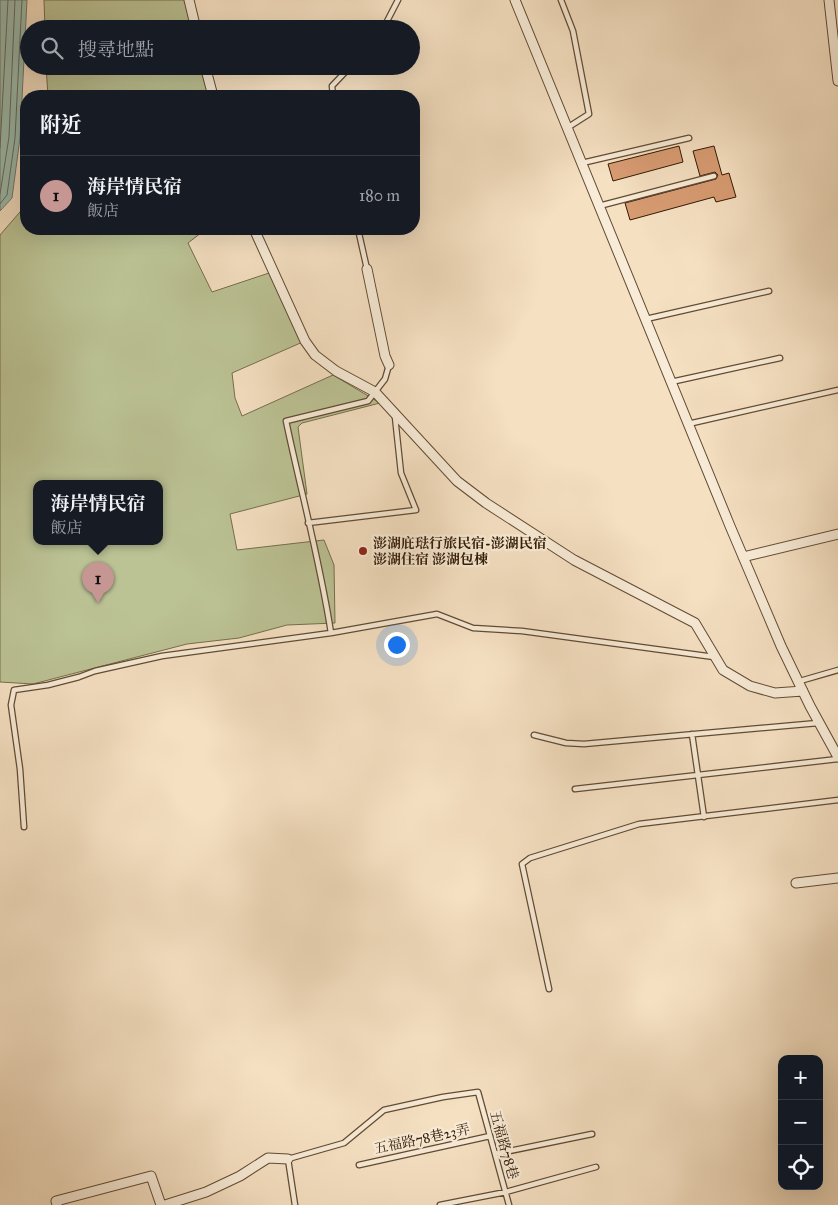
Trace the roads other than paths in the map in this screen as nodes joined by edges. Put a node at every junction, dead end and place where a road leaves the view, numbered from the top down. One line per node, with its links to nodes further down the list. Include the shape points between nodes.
1 (189, 0): 6 (street)
2 (398, 0): 7 (lane)
3 (515, 0): 13 (street)
4 (561, 0): 13 (lane, via 572,31 589,114)
5 (829, 0): 10 (street)
6 (194, 20)
7 (388, 20)
8 (207, 75): 11 (street)
9 (342, 75): 12 (lane, via 332,86)
10 (838, 81)
11 (211, 90)
12 (332, 90)
13 (567, 128): 15 (street)
14 (689, 138): 15 (lane)
15 (580, 164): 17 (street)
16 (714, 176): 17 (lane)
17 (599, 206): 22 (street)
18 (257, 235): 27 (street, via 304,342 336,371)
19 (359, 235): 20 (lane)
20 (367, 269): 24 (street)
21 (769, 292): 22 (lane)
22 (646, 319): 25 (street)
23 (780, 358): 25 (lane)
24 (389, 364): 27 (lane, via 385,379)
25 (671, 382): 29 (street)
26 (838, 390): 29 (lane)
27 (375, 392): 28 (street); 30 (lane, via 368,401 286,421)
28 (394, 410): 30 (lane, via 401,473 416,510); 34 (street, via 458,481 486,503 574,560 695,623)
29 (688, 424): 32 (street)
30 (308, 523): 33 (lane, via 321,570)
31 (838, 534): 32 (street)
32 (743, 557): 36 (street, via 781,646)
33 (331, 633): 34 (lane, via 437,614 473,628 522,631); 46 (lane, via 162,656 56,683 14,690 10,705 20,769)
34 (714, 657): 37 (street, via 723,670 750,686 775,693)
35 (838, 670): 36 (lane)
36 (800, 681): 37 (street)
37 (803, 691): 38 (street)
38 (818, 723): 39 (lane); 41 (street)
39 (692, 734): 40 (lane, via 584,744); 42 (lane)
40 (534, 735)
41 (838, 758): 42 (lane)
42 (696, 775): 43 (lane); 45 (lane)
43 (575, 789)
44 (838, 800): 45 (lane)
45 (704, 817): 49 (lane, via 639,824 530,858 522,864)
46 (24, 827)
47 (838, 878): 48 (street)
48 (796, 883)
49 (549, 989)
50 (592, 1134): 52 (lane)
51 (490, 1136): 52 (lane, 五福路78巷); 53 (lane, 五福路78巷, via 478,1092 384,1110 344,1143); 54 (lane, 五福路78巷23弄)
52 (495, 1154): 56 (lane, 五福路78巷)
53 (288, 1159): 58 (street, via 268,1158 206,1192); 59 (lane)
54 (359, 1164)
55 (596, 1166): 56 (lane)
56 (506, 1192): 60 (lane); 61 (lane, 五福路78巷)
57 (58, 1205): 58 (street, via 56,1201 151,1176)
58 (163, 1205)
59 (295, 1205)
60 (440, 1205)
61 (509, 1205)

